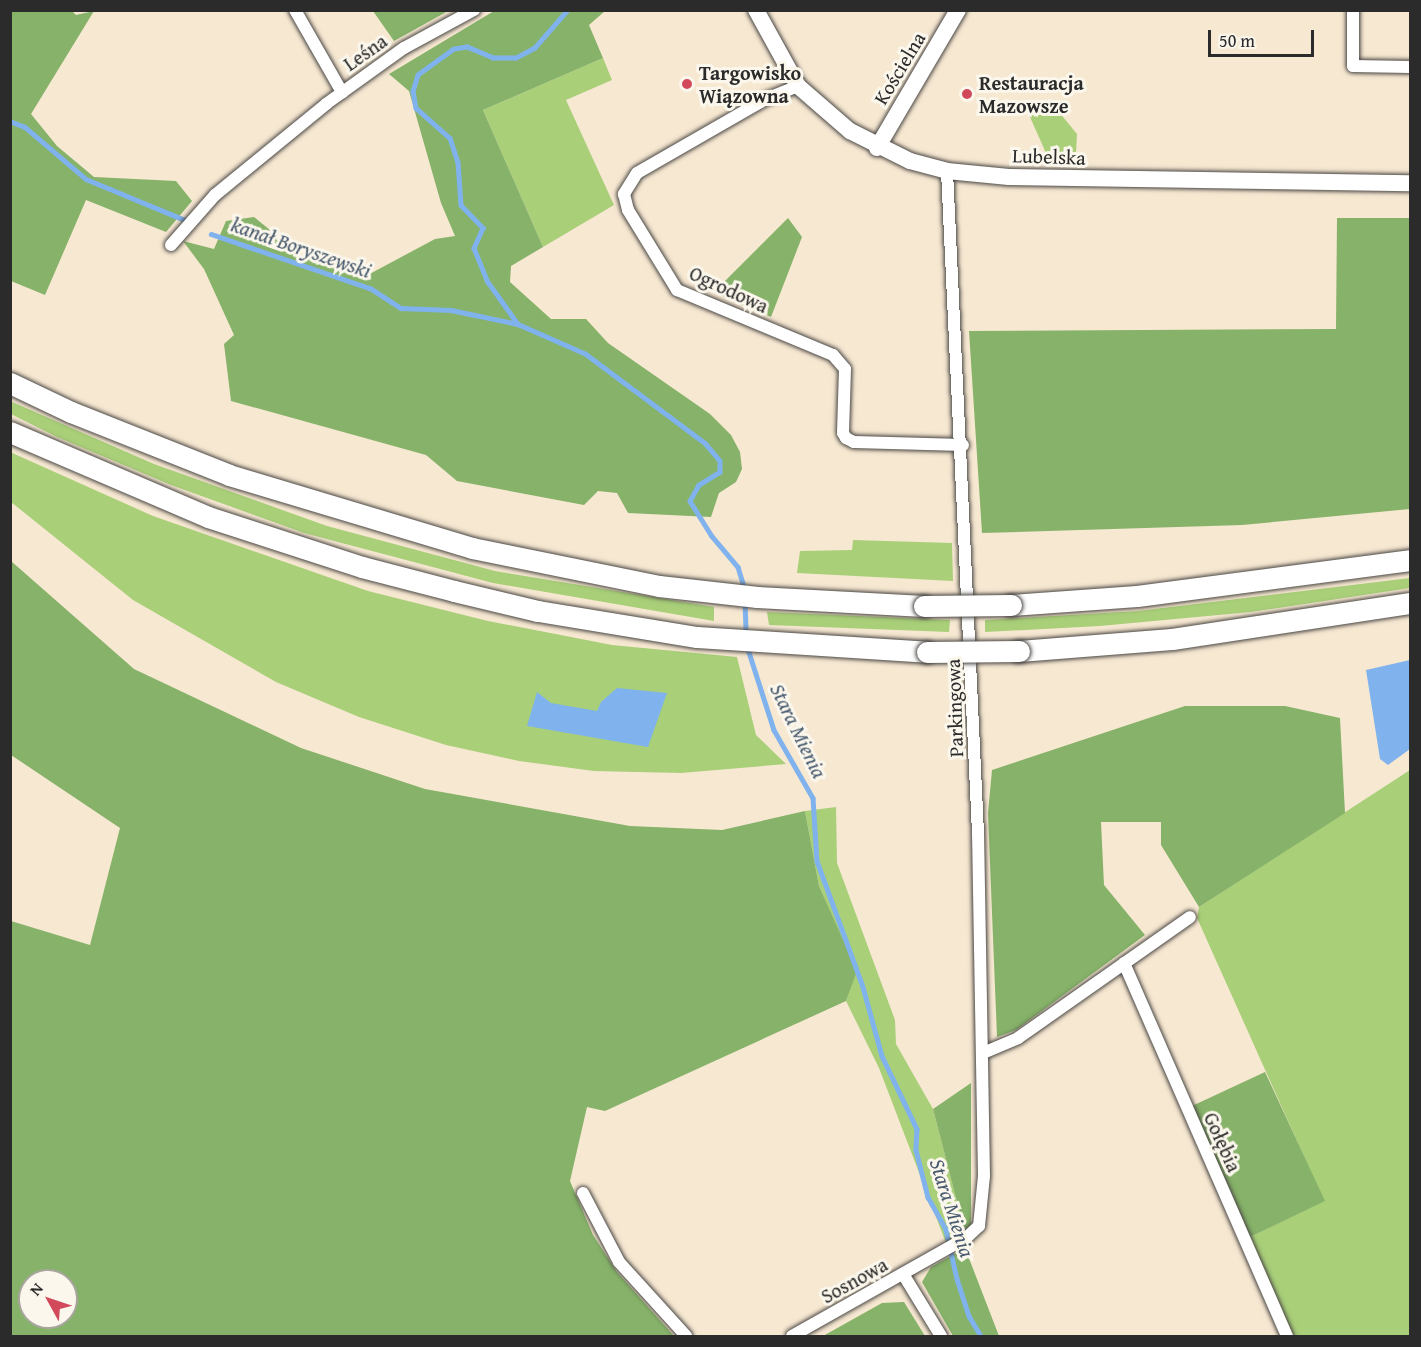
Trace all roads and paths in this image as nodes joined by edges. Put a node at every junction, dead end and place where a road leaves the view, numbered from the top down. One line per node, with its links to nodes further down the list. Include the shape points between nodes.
1 (295, 10): 8 (street, Leśna)
2 (474, 10): 8 (street, Leśna, via 404,48)
3 (756, 10): 7 (main road, Lubelska)
4 (958, 10): 9 (main road, Kościelna)
5 (1353, 10): 6 (street, via 1353,66)
6 (1410, 66)
7 (798, 86): 9 (main road, Lubelska, via 826,112); 15 (street, Ogrodowa, via 637,173 624,194 634,220 677,290 833,355 845,369 846,438)
8 (342, 92): 12 (street, Leśna, via 214,195)
9 (877, 148): 10 (main road, Lubelska)
10 (947, 171): 11 (main road, Lubelska, via 1021,177); 15 (street, Parkingowa)
11 (1410, 183)
12 (171, 245)
13 (10, 382): 16 (highway, bridge, via 71,412 229,475 379,522 554,566 718,593 924,606 1011,605 1147,595)
14 (10, 432): 17 (highway, bridge, via 208,517 362,567 538,611 697,637 809,647 1018,651 1172,639)
15 (963, 445): 20 (street, Parkingowa)
16 (1410, 560)
17 (1410, 603)
18 (1191, 917): 19 (street)
19 (1124, 963): 20 (street, via 1018,1038); 26 (street, Gołębia)
20 (983, 1053): 22 (street, Parkingowa, via 984,1176 979,1226 966,1238)
21 (583, 1193): 23 (street, via 619,1262)
22 (903, 1274): 24 (street, Sosnowa); 25 (street, Sosnowa)
23 (686, 1336)
24 (792, 1336)
25 (941, 1336)
26 (1287, 1336)

